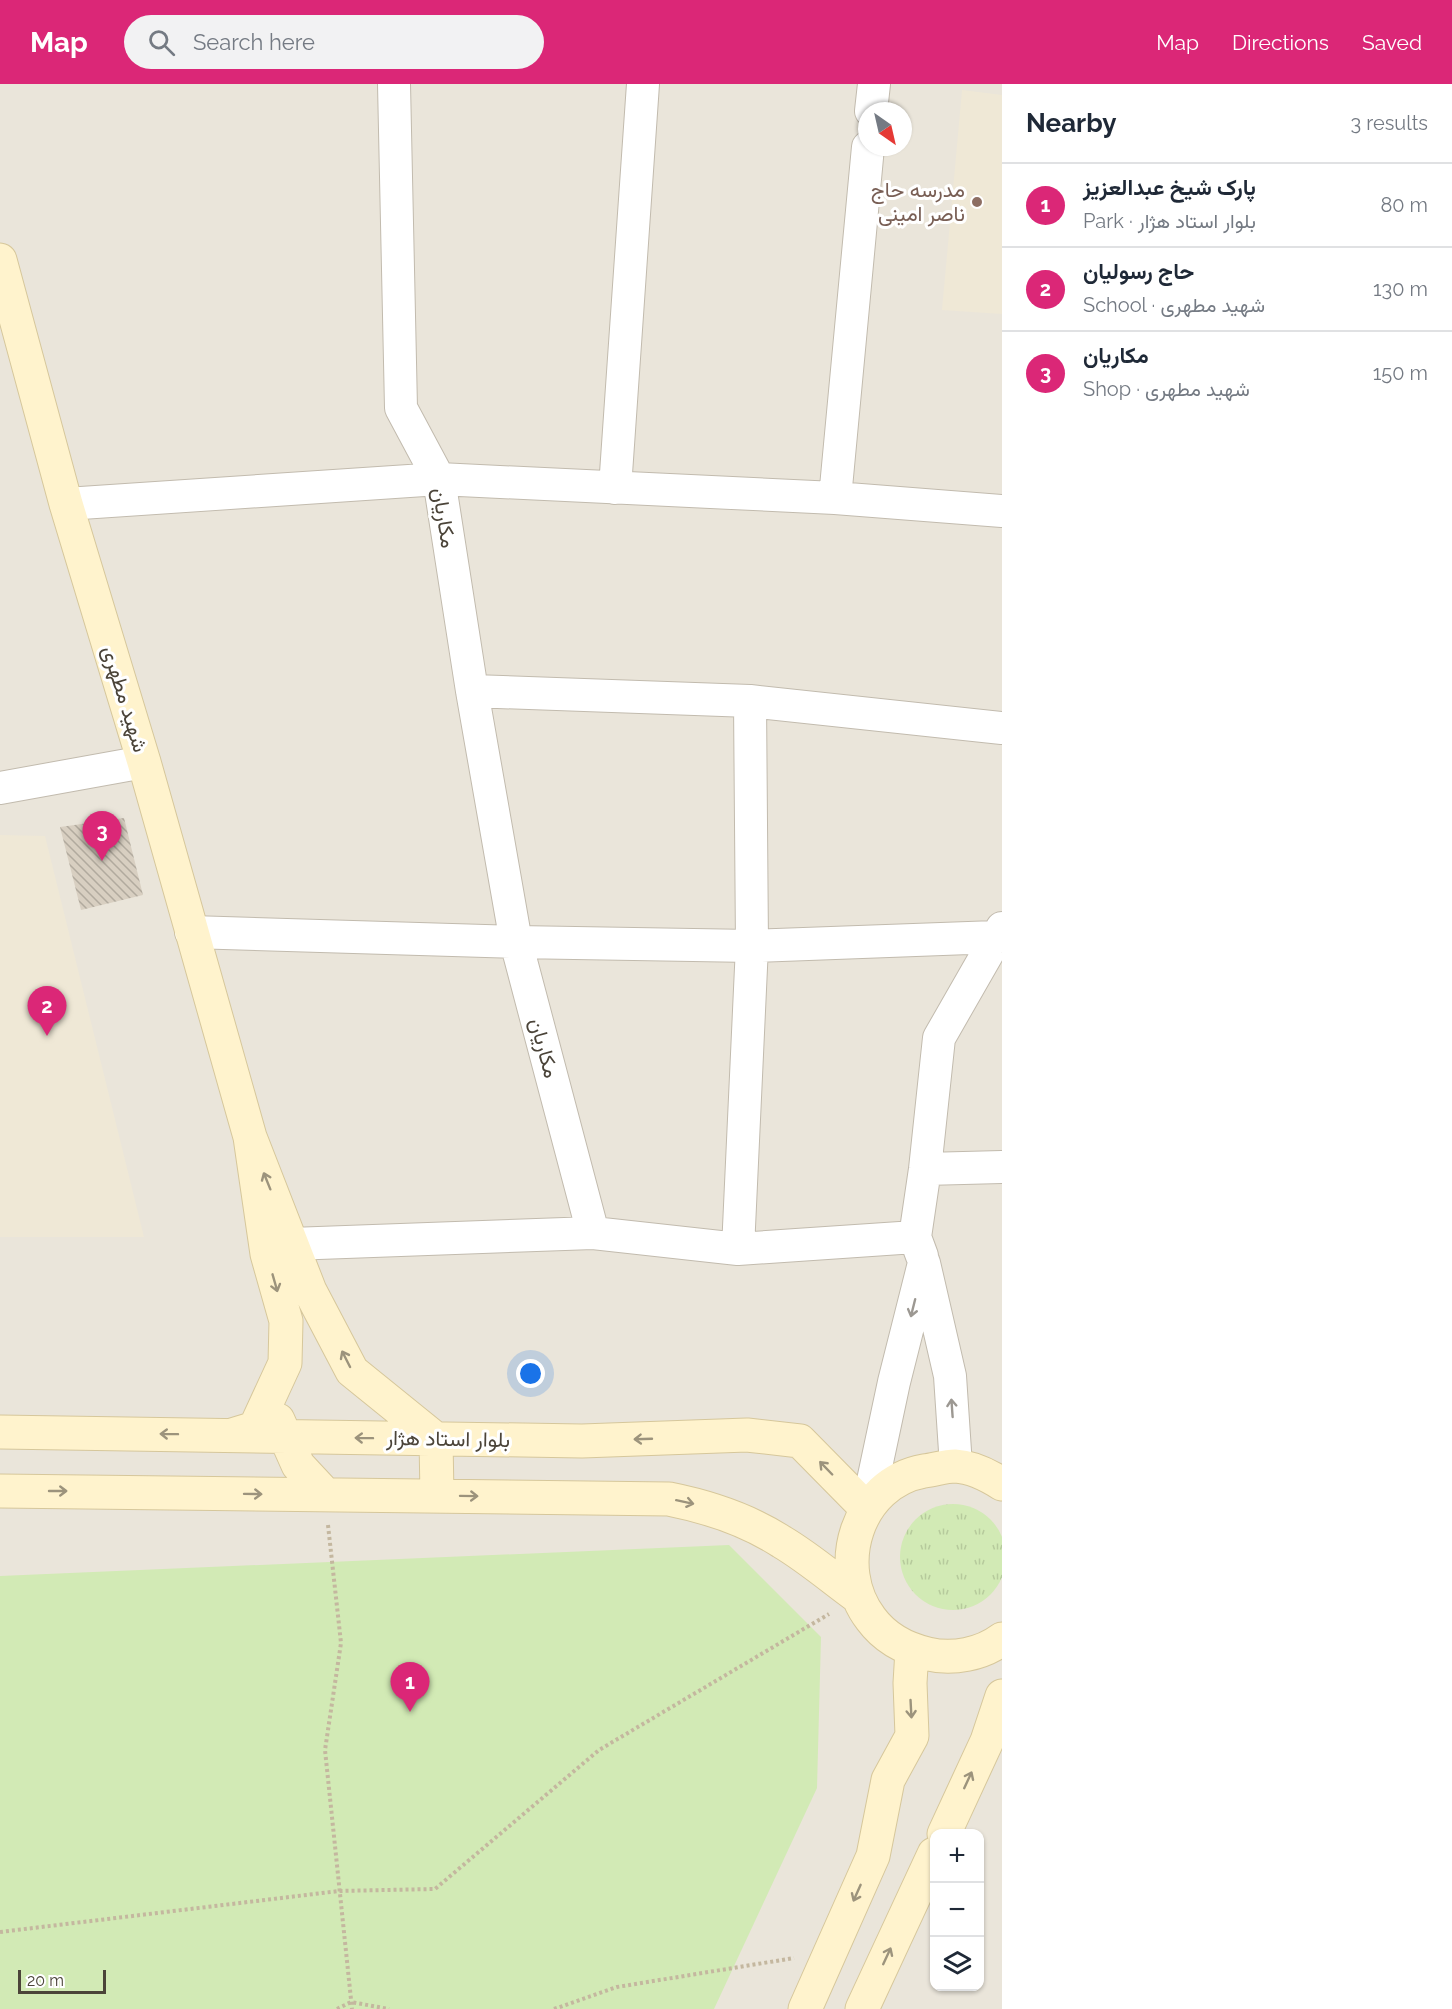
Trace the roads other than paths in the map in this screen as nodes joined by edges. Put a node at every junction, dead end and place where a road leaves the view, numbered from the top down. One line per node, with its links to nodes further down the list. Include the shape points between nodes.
1 (394, 84): 7 (street, مکاریان, via 401,408)
2 (643, 84): 8 (street)
3 (874, 84): 4 (street)
4 (872, 102)
5 (867, 156): 9 (street)
6 (0, 260): 10 (main road, شهید مطهری)
7 (439, 479): 8 (street); 10 (street); 12 (street, مکاریان)
8 (615, 488): 9 (street)
9 (835, 498): 11 (street)
10 (66, 504): 15 (main road, شهید مطهری)
11 (1002, 511)
12 (471, 691): 13 (street); 19 (street, مکاریان)
13 (750, 700): 14 (street); 20 (street)
14 (1002, 728)
15 (144, 762): 16 (street); 17 (main road, شهید مطهری)
16 (0, 788)
17 (191, 932): 19 (street); 21 (main road, شهید مطهری)
18 (999, 933): 20 (street); 23 (street, via 939,1038)
19 (516, 942): 20 (street); 24 (street, مکاریان)
20 (752, 946): 26 (street)
21 (250, 1137): 25 (main road, one-way to 21); 28 (main road, one-way to 28, via 267,1254 286,1321)
22 (1002, 1167): 23 (street)
23 (925, 1169): 27 (street)
24 (593, 1233): 25 (street); 26 (street)
25 (291, 1244): 32 (main road, one-way to 25, via 352,1371 310,1291)
26 (738, 1249): 27 (street)
27 (920, 1250): 33 (street, one-way to 27, via 950,1376); 39 (street, one-way to 39)
28 (285, 1363): 30 (main road, via 255,1428); 31 (main road, via 269,1400)
29 (0, 1432): 30 (main road, بلوار استاد هژار, one-way to 29)
30 (232, 1435): 31 (main road, بلوار استاد هژار)
31 (285, 1436): 32 (main road, بلوار استاد هژار, one-way to 31); 37 (main road, via 298,1465)
32 (436, 1439): 38 (main road); 39 (main road, بلوار استاد هژار, one-way to 32, via 800,1441 747,1435 582,1442)
33 (956, 1466): 34 (main road); 35 (main road, via 985,1473); 39 (main road, via 908,1474 878,1495)
34 (1002, 1468)
35 (1002, 1484)
36 (0, 1491): 37 (main road, one-way to 37)
37 (325, 1494): 38 (main road)
38 (437, 1496): 40 (main road, one-way to 40, via 669,1499 704,1506 748,1523 782,1542)
39 (867, 1509): 40 (main road, via 852,1552 852,1575)
40 (858, 1597): 42 (main road, via 889,1638)
41 (1002, 1639): 42 (main road, via 967,1655 939,1657)
42 (912, 1650): 47 (main road, one-way to 47, via 912,1736 888,1780 873,1856)
43 (1002, 1696): 44 (main road)
44 (997, 1744): 45 (main road, one-way to 44)
45 (946, 1829)
46 (930, 1863): 48 (main road, one-way to 46)
47 (805, 2009)
48 (862, 2009)

